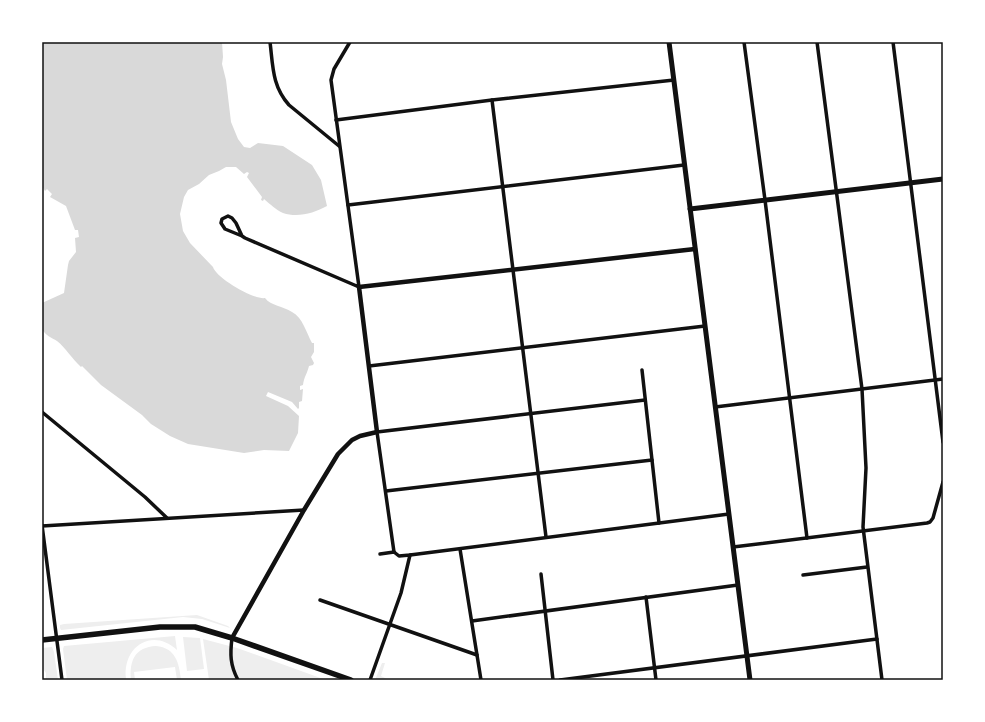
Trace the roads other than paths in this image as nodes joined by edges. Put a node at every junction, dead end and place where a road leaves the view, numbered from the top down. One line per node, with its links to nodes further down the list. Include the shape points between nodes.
1 (270, 42): 10 (street, via 275,81 283,98)
2 (350, 42): 9 (street, via 332,75)
3 (669, 42): 7 (main road)
4 (744, 42): 16 (street)
5 (817, 42): 15 (street)
6 (893, 42): 13 (street)
7 (674, 80): 8 (street); 11 (main road)
8 (492, 100): 9 (street); 14 (street)
9 (336, 120): 10 (street)
10 (339, 146): 17 (street)
11 (684, 165): 14 (street); 18 (main road)
12 (943, 179): 13 (main road)
13 (910, 183): 15 (main road); 28 (street)
14 (502, 187): 17 (street); 21 (street)
15 (837, 192): 16 (main road); 29 (street)
16 (765, 200): 18 (main road); 30 (street)
17 (348, 205): 22 (street)
18 (690, 209): 20 (main road)
19 (242, 236): 19 (street, via 232,218 228,216 222,219 221,223 225,229); 22 (street)
20 (695, 249): 21 (street); 23 (main road)
21 (512, 270): 22 (street); 24 (street)
22 (358, 287): 25 (street)
23 (705, 326): 24 (street); 32 (main road)
24 (522, 347): 25 (street); 34 (street)
25 (369, 366): 35 (street)
26 (642, 370): 31 (street)
27 (943, 379): 28 (street)
28 (935, 380): 29 (street); 36 (street)
29 (862, 389): 30 (street); 46 (street, via 866,468)
30 (790, 398): 32 (street); 49 (street)
31 (645, 400): 34 (street); 37 (street)
32 (715, 407): 42 (main road)
33 (42, 412): 43 (street)
34 (531, 414): 35 (street); 38 (street)
35 (377, 432): 40 (street); 41 (street, via 360,436 344,447)
36 (943, 442)
37 (652, 460): 38 (street); 44 (street)
38 (538, 474): 40 (street); 48 (street)
39 (943, 482): 46 (street, via 930,522)
40 (386, 491): 52 (street)
41 (304, 510): 43 (street); 64 (street)
42 (729, 514): 44 (street); 50 (main road)
43 (167, 518): 45 (street)
44 (659, 523): 48 (street)
45 (42, 525): 47 (street)
46 (864, 530): 49 (street); 55 (street)
47 (43, 534): 65 (street)
48 (546, 537): 51 (street)
49 (807, 538): 50 (street)
50 (733, 547): 58 (main road)
51 (460, 548): 54 (street); 62 (street)
52 (394, 552): 53 (street); 54 (street, via 399,556)
53 (380, 554)
54 (410, 555): 63 (street)
55 (867, 567): 57 (street); 66 (street)
56 (540, 574): 61 (street)
57 (804, 575)
58 (738, 585): 59 (street); 69 (main road)
59 (646, 597): 61 (street); 70 (street)
60 (320, 600): 63 (street)
61 (545, 611): 62 (street); 76 (street)
62 (472, 621): 68 (street)
63 (390, 624): 68 (street); 74 (street)
64 (232, 638): 65 (main road, via 200,628 183,626); 72 (street, via 230,659); 73 (main road)
65 (57, 639): 67 (main road); 71 (street)
66 (877, 639): 69 (street); 80 (street)
67 (42, 640)
68 (476, 655): 75 (street)
69 (746, 656): 70 (street); 79 (main road)
70 (655, 668): 77 (street); 78 (street)
71 (62, 680)
72 (238, 680)
73 (351, 680)
74 (370, 680)
75 (481, 680)
76 (553, 680)
77 (560, 680)
78 (656, 680)
79 (750, 680)
80 (882, 680)

